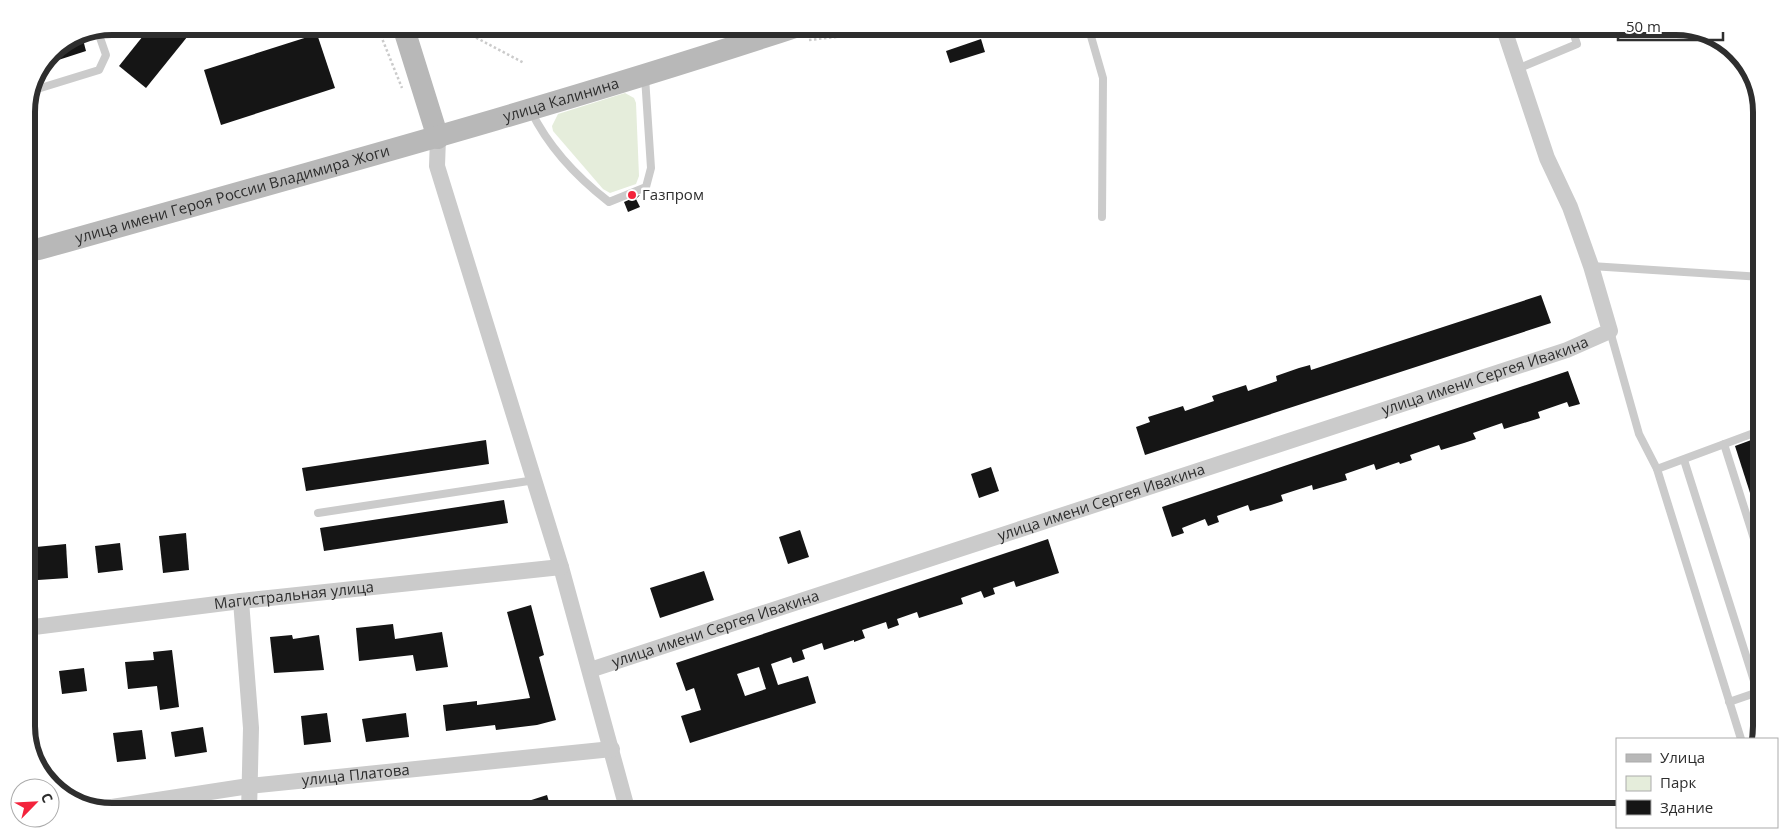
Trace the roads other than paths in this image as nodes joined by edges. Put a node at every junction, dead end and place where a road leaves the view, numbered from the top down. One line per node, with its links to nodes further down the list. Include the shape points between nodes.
1 (406, 35): 11 (main road)
2 (785, 35): 8 (main road, улица Калинина)
3 (1091, 35): 12 (lane, via 1103,78)
4 (1506, 35): 7 (street)
5 (1574, 35): 7 (lane, via 1577,44)
6 (99, 36): 9 (lane, via 106,55 99,70)
7 (1517, 69): 14 (street, via 1547,158 1570,207)
8 (645, 77): 10 (main road, улица Калинина); 10 (lane, via 651,168 646,187 609,202 542,134)
9 (39, 88)
10 (531, 111): 11 (main road, улица Калинина)
11 (438, 138): 13 (main road, улица имени Героя России Владимира Жоги); 21 (street, via 437,166)
12 (1102, 217)
13 (35, 249)
14 (1591, 266): 15 (lane); 16 (street)
15 (1753, 276)
16 (1610, 331): 20 (lane, via 1639,434); 27 (street, улица имени Сергея Ивакина, via 1567,350)
17 (1753, 433): 18 (lane)
18 (1724, 444): 19 (lane); 23 (lane)
19 (1684, 460): 20 (lane); 28 (lane)
20 (1656, 469): 30 (lane)
21 (534, 480): 22 (lane); 24 (street)
22 (318, 512)
23 (1753, 536)
24 (561, 567): 25 (street, Магистральная улица); 27 (street)
25 (240, 601): 26 (street, Магистральная улица); 33 (street, via 251,728)
26 (35, 627)
27 (590, 670): 32 (street)
28 (1753, 670)
29 (1753, 694): 30 (lane)
30 (1730, 702): 31 (lane)
31 (1741, 738)
32 (612, 749): 33 (street, улица Платова); 36 (street)
33 (249, 786): 34 (street, улица Платова); 35 (street)
34 (138, 803)
35 (249, 803)
36 (626, 803)

